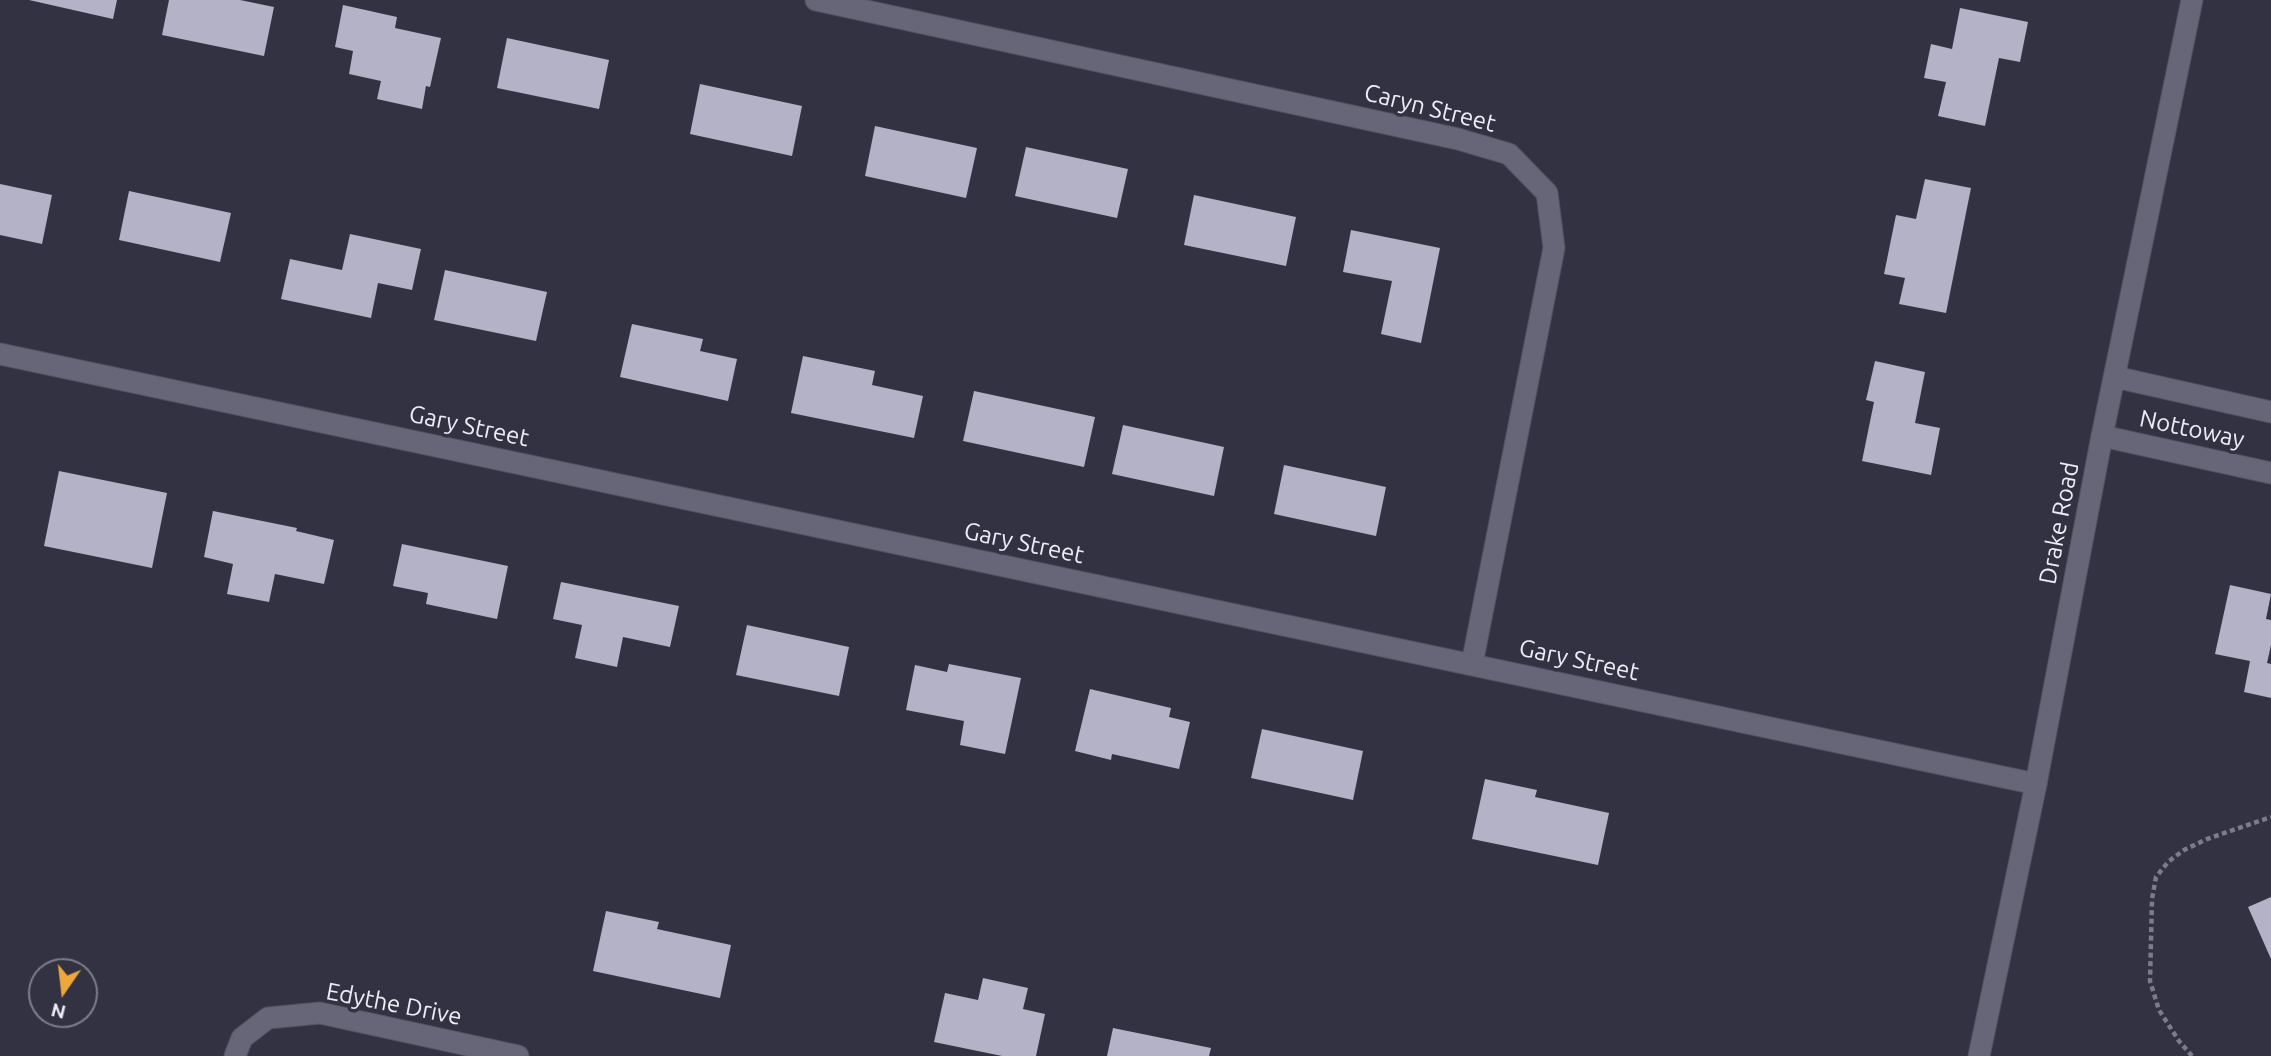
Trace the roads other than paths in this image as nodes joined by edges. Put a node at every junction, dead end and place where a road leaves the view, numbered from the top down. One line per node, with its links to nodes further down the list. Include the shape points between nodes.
1 (816, 0): 8 (street, Caryn Street, via 1458,139 1509,154 1547,193 1554,248)
2 (2192, 0): 4 (street, Drake Road)
3 (0, 354): 8 (street, Gary Street)
4 (2115, 377): 5 (street, Nottoway); 6 (street, Drake Road)
5 (2271, 412)
6 (2102, 436): 7 (street, Nottoway); 9 (street, Drake Road)
7 (2271, 473)
8 (1472, 664): 9 (street, Gary Street)
9 (2036, 785): 12 (street, Drake Road)
10 (235, 1056): 11 (street, Edythe Drive, via 242,1038 268,1018 320,1013)
11 (518, 1056)
12 (1979, 1056)

